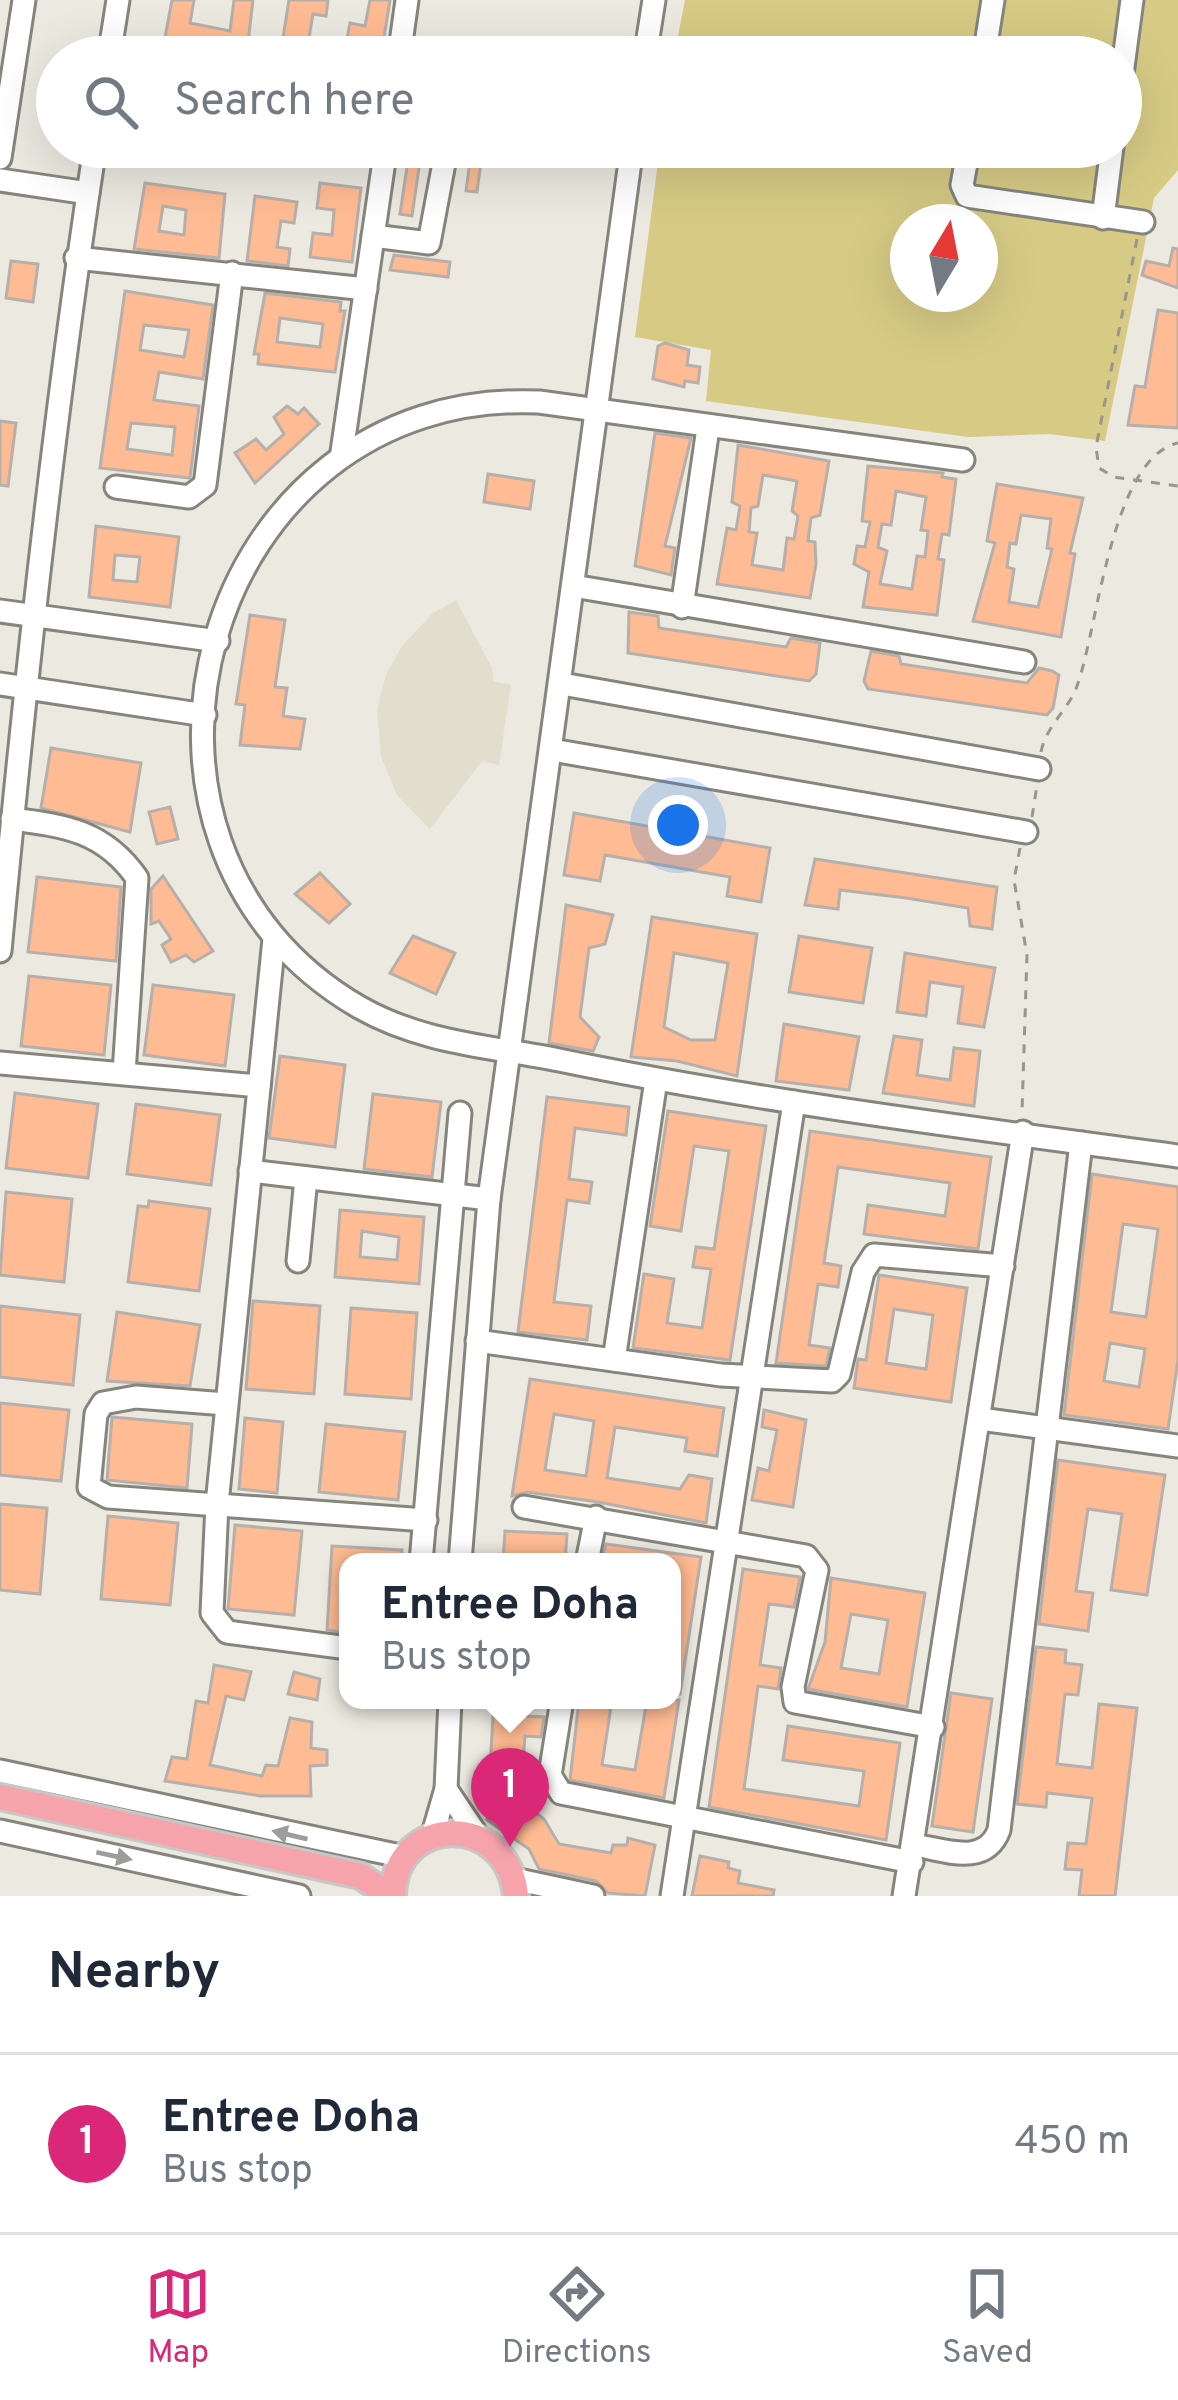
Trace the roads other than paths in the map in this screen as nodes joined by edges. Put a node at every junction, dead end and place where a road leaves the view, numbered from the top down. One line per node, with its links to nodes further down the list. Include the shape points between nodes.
1 (24, 0): 12 (street)
2 (118, 0): 7 (street)
3 (407, 0): 8 (street)
4 (654, 0): 9 (street)
5 (993, 0): 10 (street)
6 (1132, 0): 11 (street)
7 (112, 36)
8 (402, 36)
9 (648, 36)
10 (987, 36)
11 (1127, 36)
12 (0, 158)
13 (92, 168): 20 (street)
14 (383, 168): 23 (street)
15 (443, 168): 23 (street, via 429,243)
16 (629, 168): 27 (street)
17 (965, 168): 21 (street, via 967,196)
18 (1109, 168): 21 (street)
19 (0, 180): 20 (street)
20 (88, 193): 24 (street)
21 (1103, 218): 22 (street)
22 (1141, 226)
23 (373, 236): 26 (street)
24 (76, 258): 25 (street); 35 (street)
25 (232, 273): 26 (street); 31 (street, via 205,485 189,497)
26 (366, 289): 29 (street)
27 (592, 407): 28 (street); 29 (street, via 453,405); 32 (street)
28 (708, 428): 30 (street); 33 (street)
29 (342, 452): 36 (street, via 258,539)
30 (963, 460)
31 (116, 488)
32 (574, 586): 33 (street); 39 (street)
33 (682, 608): 37 (street)
34 (0, 611): 35 (street)
35 (32, 617): 36 (street); 40 (street)
36 (218, 641): 41 (street)
37 (1024, 662)
38 (0, 684): 40 (street)
39 (562, 684): 42 (street); 43 (street)
40 (25, 688): 41 (street); 44 (street)
41 (205, 715): 46 (street, via 213,824)
42 (552, 750): 45 (street); 48 (street)
43 (1039, 769)
44 (12, 819): 47 (street); 50 (street, via 82,829 137,878)
45 (1026, 832)
46 (274, 939): 48 (street, via 356,1006 402,1029); 52 (street)
47 (0, 951)
48 (510, 1050): 51 (street); 61 (street)
49 (0, 1063): 50 (street)
50 (124, 1073): 52 (street)
51 (656, 1080): 53 (street); 65 (street)
52 (259, 1085): 58 (street)
53 (794, 1102): 55 (street); 66 (street)
54 (460, 1113): 60 (street)
55 (1023, 1132): 56 (street); 63 (street)
56 (1081, 1143): 57 (street); 69 (street)
57 (1178, 1156)
58 (250, 1171): 59 (street); 67 (street)
59 (306, 1178): 60 (street); 62 (street)
60 (454, 1194): 61 (street); 74 (street)
61 (489, 1199): 64 (street)
62 (298, 1261)
63 (1003, 1266): 66 (street, via 874,1256 836,1380); 68 (street)
64 (477, 1341): 65 (street); 77 (street)
65 (614, 1360): 66 (street)
66 (752, 1376): 75 (street)
67 (226, 1404): 71 (street); 71 (street, via 111,1400 97,1414 88,1464 89,1487 100,1496)
68 (980, 1419): 69 (street); 82 (street)
69 (1046, 1430): 70 (street); 91 (street, via 999,1830 974,1854)
70 (1178, 1446)
71 (217, 1504): 74 (street); 79 (street, via 211,1608 221,1629)
72 (524, 1507): 73 (street)
73 (596, 1517): 75 (street); 78 (street)
74 (426, 1520): 76 (street)
75 (725, 1540): 82 (street, via 816,1564 797,1703); 86 (street)
76 (422, 1553)
77 (461, 1553)
78 (589, 1553)
79 (339, 1647)
80 (450, 1709): 84 (street)
81 (561, 1709): 86 (street, via 550,1775 557,1791)
82 (933, 1727): 91 (street)
83 (0, 1771): 90 (street, one-way to 83)
84 (446, 1789): 88 (street); 89 (street)
85 (0, 1797): 92 (main road)
86 (686, 1820): 91 (street); 97 (street)
87 (0, 1831): 94 (street, one-way to 94)
88 (432, 1837): 89 (main road); 90 (main road)
89 (479, 1838): 93 (main road, via 495,1848)
90 (403, 1860): 92 (main road); 95 (main road)
91 (911, 1875)
92 (361, 1876): 95 (main road)
93 (515, 1892): 96 (street)
94 (299, 1896)
95 (391, 1896)
96 (593, 1896)
97 (672, 1896)

